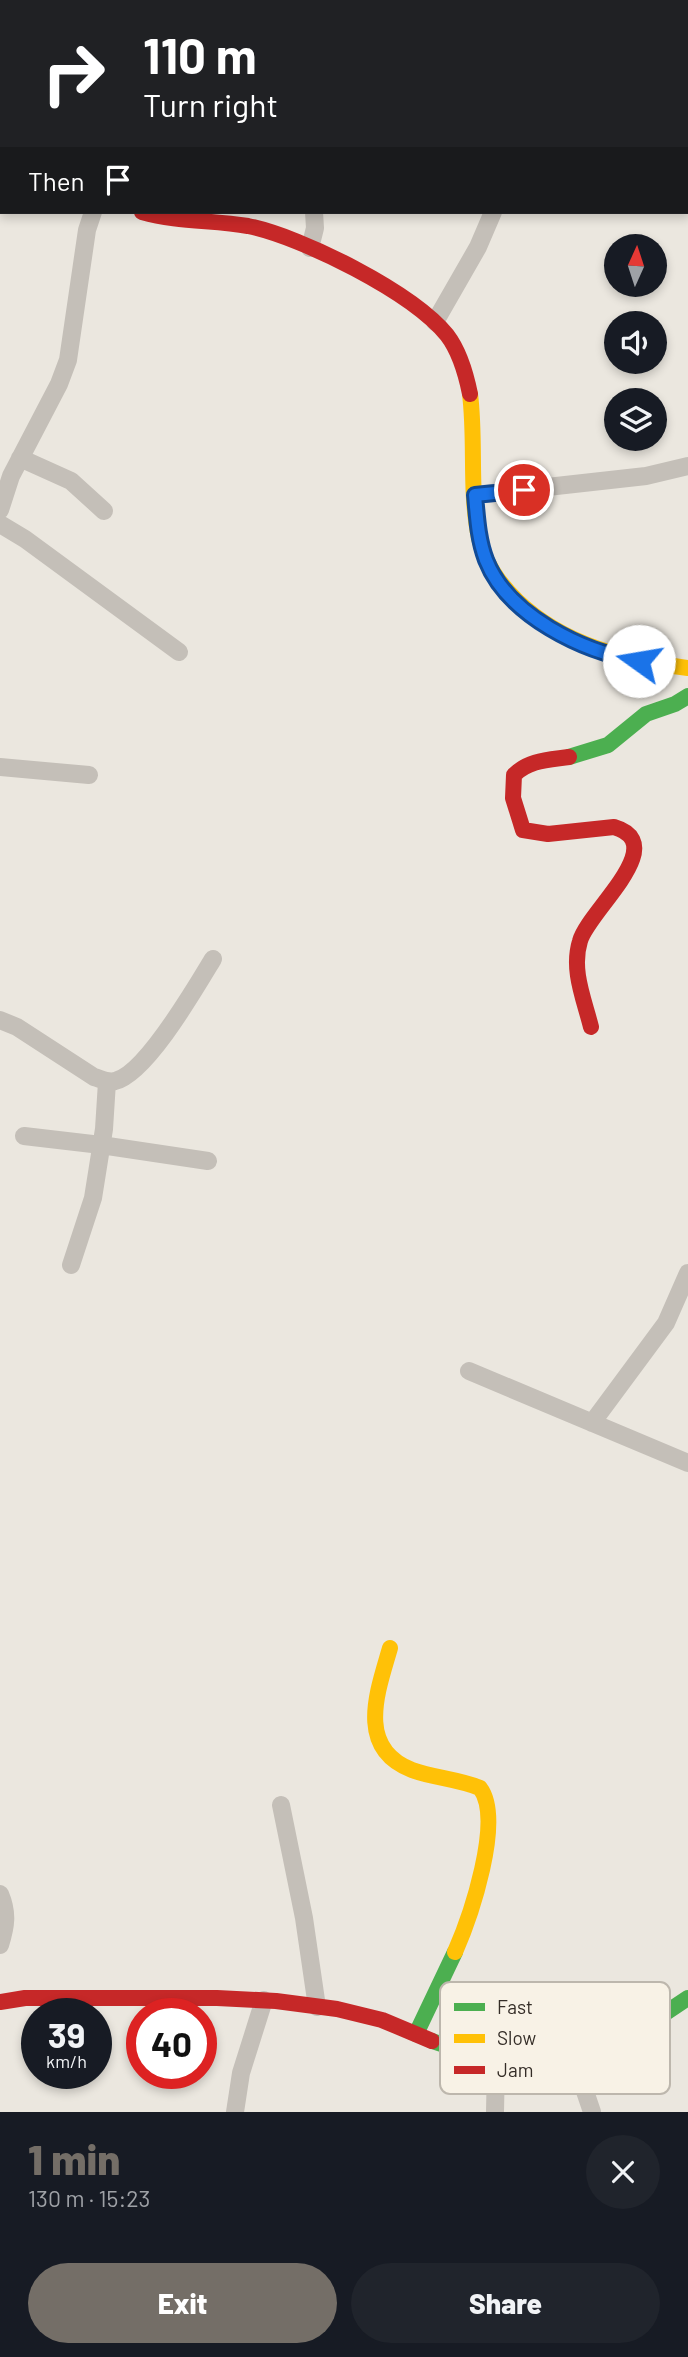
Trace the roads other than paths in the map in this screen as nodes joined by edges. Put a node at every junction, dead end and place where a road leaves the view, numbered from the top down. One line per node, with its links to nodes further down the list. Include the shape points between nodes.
1 (92, 214): 8 (street, via 68,360)
2 (151, 214): 5 (street, via 188,222)
3 (314, 214): 6 (street)
4 (492, 214): 7 (street)
5 (250, 219): 6 (street)
6 (310, 248): 7 (street, via 395,294)
7 (435, 322): 10 (street, via 460,356 468,380)
8 (20, 458): 11 (street); 12 (street, via 71,481)
9 (688, 466): 10 (street, via 646,476)
10 (475, 495): 15 (street, via 478,530 495,578 544,625 615,657)
11 (0, 510)
12 (104, 510)
13 (0, 524): 14 (street)
14 (179, 652)
15 (688, 668)
16 (688, 696): 21 (street, via 646,714 608,745 572,757 535,762 514,775 513,798 523,830 540,835 616,828 630,835 635,844 630,867 598,908 578,945 580,990)
17 (0, 766): 18 (street)
18 (89, 775)
19 (214, 959): 22 (street, via 151,1052 122,1078)
20 (0, 1020): 22 (street)
21 (591, 1027)
22 (107, 1082): 24 (street)
23 (24, 1136): 24 (street)
24 (101, 1144): 25 (street); 26 (street, via 88,1220)
25 (208, 1161)
26 (71, 1265)
27 (688, 1273): 29 (street, via 666,1322)
28 (469, 1370): 29 (street)
29 (592, 1423): 30 (street)
30 (688, 1463)
31 (390, 1648): 40 (street, via 374,1707 384,1748 391,1758 412,1770 480,1788 490,1805 477,1891)
32 (281, 1805): 38 (street)
33 (0, 1894): 34 (street, via 7,1922)
34 (0, 1945)
35 (688, 1998): 39 (street)
36 (257, 2000): 37 (street, via 25,1998); 38 (street); 44 (street)
37 (0, 2002)
38 (317, 2007): 40 (street, via 382,2020)
39 (670, 2009)
40 (416, 2034): 41 (street)
41 (440, 2042)
42 (495, 2094): 45 (street)
43 (586, 2094): 46 (street)
44 (235, 2112)
45 (495, 2112)
46 (592, 2112)

